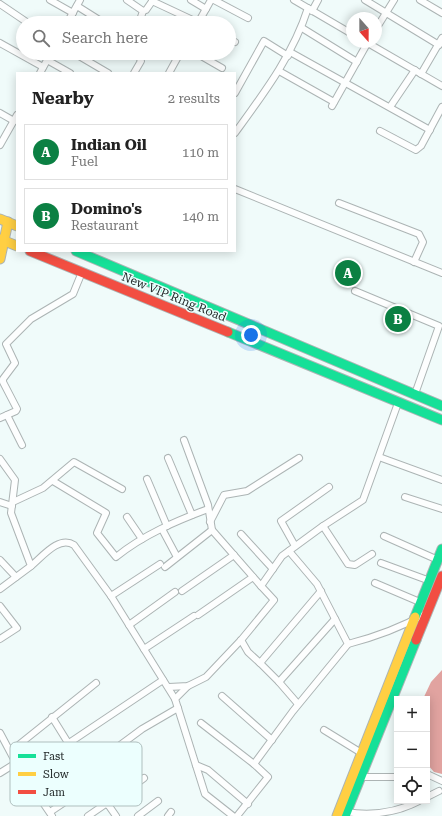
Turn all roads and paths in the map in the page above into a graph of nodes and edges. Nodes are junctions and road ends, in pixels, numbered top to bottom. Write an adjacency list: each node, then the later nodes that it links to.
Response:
1 (50, 0): 18 (street)
2 (80, 0): 14 (street)
3 (127, 0): 17 (street)
4 (153, 0): 17 (street); 25 (street)
5 (191, 0): 15 (street)
6 (211, 0): 15 (street)
7 (214, 0): 27 (street)
8 (294, 0): 16 (street)
9 (318, 0): 16 (street)
10 (365, 0): 19 (street)
11 (394, 0): 19 (street)
12 (420, 0): 20 (street)
13 (0, 4): 21 (street)
14 (77, 6): 18 (street); 23 (street)
15 (206, 9): 26 (street)
16 (310, 9): 29 (street); 30 (street)
17 (143, 11): 24 (street)
18 (73, 13): 22 (street)
19 (386, 13): 28 (street); 32 (street)
20 (442, 13)
21 (18, 16)
22 (72, 16)
23 (93, 16)
24 (141, 16)
25 (184, 16)
26 (202, 16)
27 (248, 18)
28 (382, 19)
29 (302, 28): 36 (street); 44 (street)
30 (346, 30)
31 (442, 38): 32 (street)
32 (439, 45): 53 (street)
33 (1, 46): 37 (street)
34 (364, 48): 44 (street)
35 (377, 48): 47 (street)
36 (289, 54): 48 (street); 54 (street); 56 (street)
37 (16, 55)
38 (24, 60): 46 (street)
39 (47, 60): 46 (street); 49 (street)
40 (86, 60): 50 (street)
41 (141, 60): 51 (street)
42 (176, 60): 52 (street)
43 (208, 60): 45 (street)
44 (357, 62): 54 (street)
45 (222, 68)
46 (41, 70)
47 (414, 70): 53 (street); 58 (street)
48 (279, 71): 54 (street); 63 (street)
49 (68, 72)
50 (106, 72)
51 (135, 72)
52 (170, 72)
53 (421, 74): 55 (street)
54 (345, 83): 58 (street)
55 (442, 86)
56 (236, 91)
57 (442, 107): 62 (street)
58 (390, 108): 62 (street)
59 (0, 113): 61 (street)
60 (16, 117): 61 (street)
61 (14, 121): 65 (street)
62 (430, 130): 64 (street)
63 (236, 131)
64 (380, 131)
65 (0, 145)
66 (236, 189): 75 (street)
67 (339, 203): 75 (street)
68 (4, 220): 69 (main road); 70 (main road)
69 (16, 226)
70 (2, 240): 71 (main road); 74 (main road)
71 (16, 246)
72 (32, 252): 76 (main road, New VIP Ring Road)
73 (78, 252): 79 (main road, New VIP Ring Road)
74 (0, 259)
75 (414, 262): 77 (street)
76 (82, 272): 80 (main road, New VIP Ring Road); 86 (street)
77 (442, 273)
78 (355, 291): 83 (street)
79 (271, 333): 80 (main road); 81 (main road, New VIP Ring Road)
80 (265, 347): 82 (main road, New VIP Ring Road)
81 (366, 374): 82 (main road); 83 (main road, New VIP Ring Road)
82 (362, 388): 84 (main road, New VIP Ring Road)
83 (415, 394): 85 (main road, New VIP Ring Road)
84 (398, 403): 88 (main road, New VIP Ring Road); 91 (street)
85 (442, 406)
86 (7, 415): 87 (street); 90 (street)
87 (0, 418)
88 (442, 420)
89 (184, 440): 103 (street)
90 (22, 445)
91 (379, 457): 96 (street); 108 (street)
92 (168, 458): 105 (street)
93 (299, 458): 107 (street)
94 (0, 459): 102 (street)
95 (147, 479): 109 (street)
96 (442, 480)
97 (53, 481): 99 (street); 102 (street); 113 (street)
98 (328, 488): 114 (street)
99 (122, 489)
100 (405, 497): 104 (street)
101 (0, 502): 102 (street)
102 (12, 504): 123 (street)
103 (208, 509): 105 (street); 107 (street)
104 (442, 509)
105 (192, 515): 109 (street)
106 (127, 517): 113 (street)
107 (210, 522): 110 (street)
108 (324, 526): 114 (street); 117 (street)
109 (164, 527): 113 (street); 119 (street)
110 (212, 530): 118 (street); 119 (street)
111 (241, 534): 124 (street)
112 (384, 536): 121 (street)
113 (142, 539)
114 (295, 546): 116 (street)
115 (442, 549): 121 (main road)
116 (289, 551): 124 (street); 132 (street)
117 (372, 554)
118 (234, 555): 127 (street); 139 (street)
119 (177, 557): 133 (street)
120 (0, 560): 126 (street)
121 (438, 560): 128 (main road)
122 (381, 562): 128 (street)
123 (31, 566): 126 (street); 133 (street)
124 (273, 570): 130 (street)
125 (442, 576): 136 (main road)
126 (16, 577): 131 (street)
127 (254, 577): 130 (street); 144 (street)
128 (430, 581): 134 (main road)
129 (375, 583): 134 (street)
130 (261, 586): 141 (street)
131 (0, 589)
132 (321, 591): 137 (street); 146 (street)
133 (111, 596): 139 (street)
134 (422, 603): 138 (main road)
135 (0, 606): 140 (street)
136 (425, 614): 138 (street); 172 (main road)
137 (335, 619): 142 (street); 148 (street)
138 (415, 620): 142 (street); 166 (main road)
139 (129, 625): 144 (street)
140 (0, 639)
141 (241, 640): 143 (street); 145 (street)
142 (348, 644): 154 (street)
143 (233, 648): 145 (street); 150 (street)
144 (144, 649): 147 (street)
145 (248, 652): 146 (street)
146 (260, 663): 148 (street)
147 (163, 680): 151 (street); 163 (street)
148 (279, 682): 154 (street)
149 (96, 683): 156 (street)
150 (188, 686): 151 (street); 153 (street)
151 (169, 688): 153 (street)
152 (222, 696): 160 (street)
153 (175, 699): 155 (street)
154 (298, 704): 160 (street)
155 (178, 708): 164 (street); 168 (street)
156 (52, 717): 161 (street); 162 (street)
157 (201, 723): 167 (street)
158 (324, 730): 166 (street)
159 (0, 733): 165 (street)
160 (272, 740): 167 (street)
161 (22, 742)
162 (67, 742)
163 (70, 742)
164 (125, 742)
165 (10, 749)
166 (362, 754): 172 (main road)
167 (254, 764): 178 (street)
168 (196, 765): 178 (street); 188 (street)
169 (10, 767): 170 (street)
170 (0, 773)
171 (430, 775): 174 (street)
172 (357, 776): 173 (street); 184 (main road); 190 (main road)
173 (394, 777)
174 (442, 781)
175 (439, 791): 176 (street)
176 (430, 796)
177 (158, 801): 187 (street)
178 (248, 804): 189 (street)
179 (412, 804): 184 (street)
180 (62, 806): 183 (street)
181 (105, 806): 185 (street)
182 (109, 806): 186 (street)
183 (51, 814)
184 (346, 814)
185 (88, 816)
186 (116, 816)
187 (138, 816)
188 (233, 816)
189 (237, 816)
190 (337, 816)

